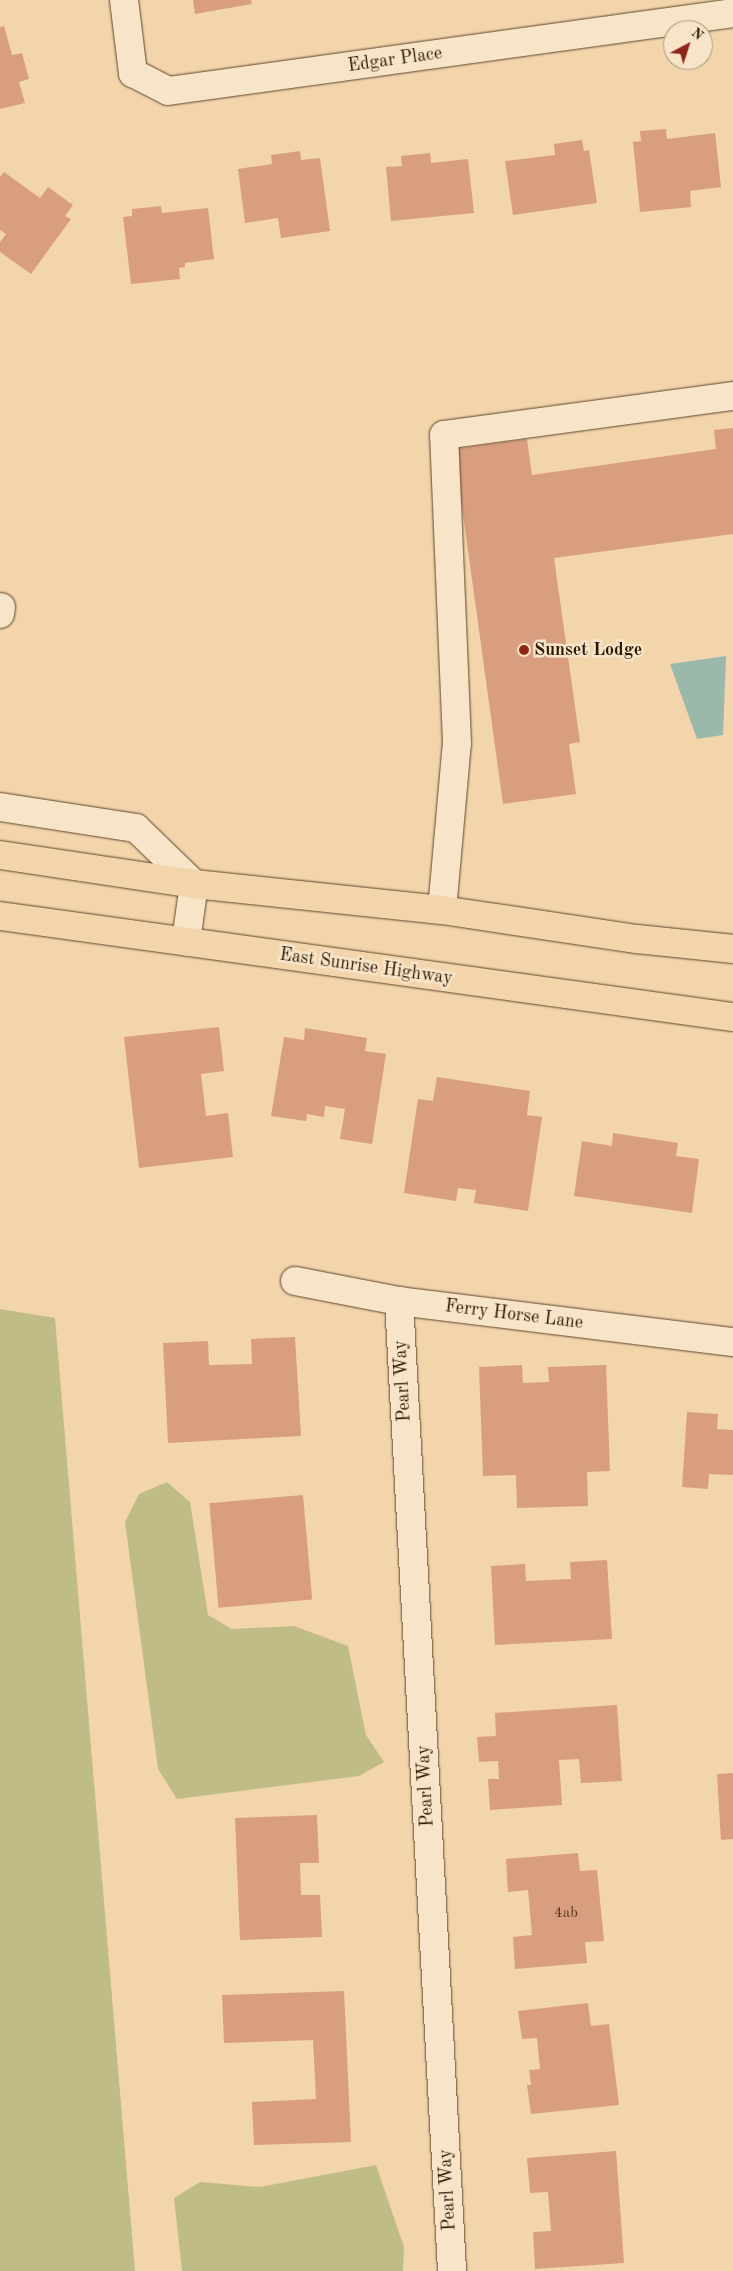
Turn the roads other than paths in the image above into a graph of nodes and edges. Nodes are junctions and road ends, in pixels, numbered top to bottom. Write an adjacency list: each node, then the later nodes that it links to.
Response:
1 (124, 0): 2 (street, Edgar Place)
2 (733, 12)
3 (733, 396): 7 (street)
4 (0, 807): 6 (street)
5 (0, 855): 6 (main road)
6 (194, 884): 7 (main road); 9 (street)
7 (442, 910): 10 (main road)
8 (0, 916): 9 (main road, East Sunrise Highway)
9 (186, 941): 11 (main road, East Sunrise Highway)
10 (733, 949)
11 (733, 1017)
12 (295, 1281): 13 (street, Ferry Horse Lane)
13 (399, 1301): 14 (street, Ferry Horse Lane); 15 (street, Pearl Way)
14 (733, 1342)
15 (452, 2271)

